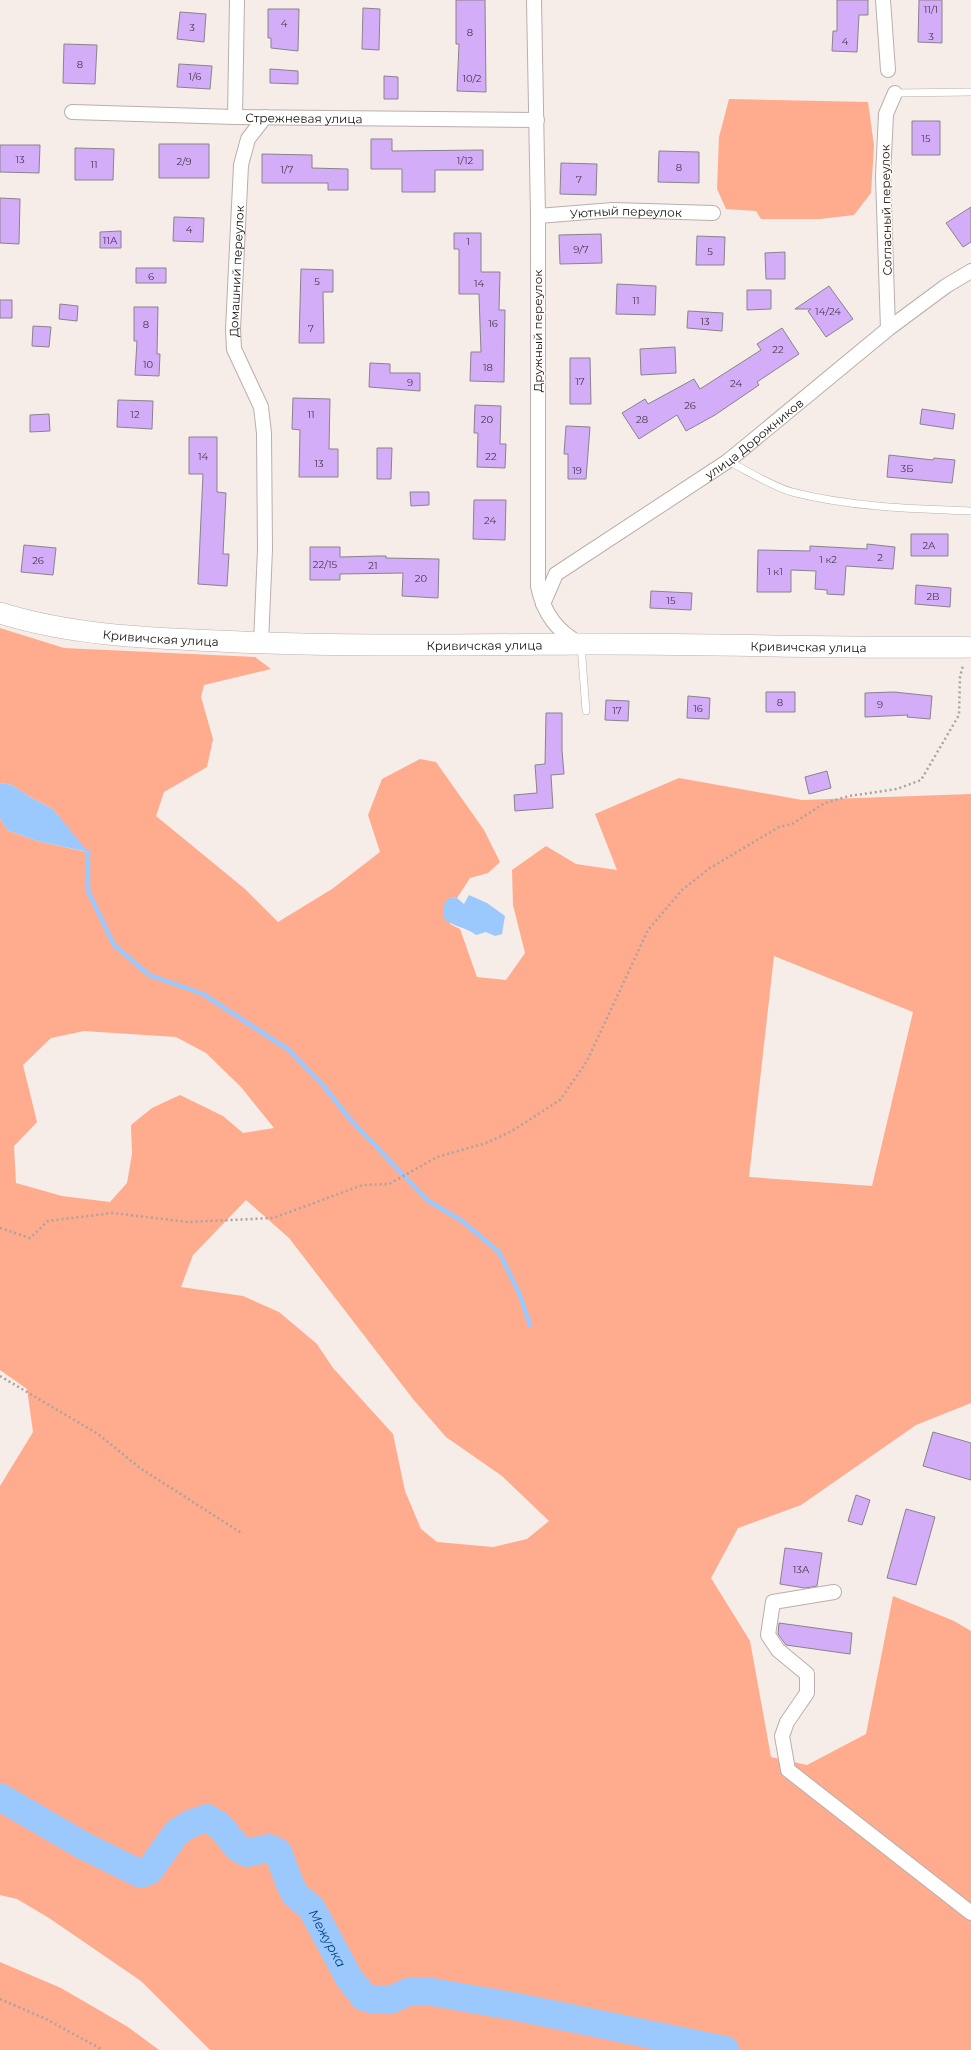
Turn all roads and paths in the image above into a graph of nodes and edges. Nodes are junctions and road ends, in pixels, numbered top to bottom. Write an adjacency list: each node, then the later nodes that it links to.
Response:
1 (237, 0): 8 (street)
2 (534, 0): 10 (street, Дружный переулок)
3 (883, 0): 4 (street)
4 (888, 70)
5 (971, 92): 6 (lane)
6 (895, 94): 14 (street, Согласный переулок)
7 (72, 112): 8 (street, Стрежневая улица)
8 (235, 117): 9 (street, Стрежневая улица)
9 (265, 117): 10 (street, Стрежневая улица); 19 (street, Домашний переулок)
10 (537, 120): 12 (street, Дружный переулок)
11 (713, 213): 12 (street, Уютный переулок)
12 (538, 216): 17 (street, Дружный переулок)
13 (971, 271): 14 (street, улица Дорожников)
14 (888, 329): 15 (street, улица Дорожников)
15 (728, 462): 16 (lane); 17 (street, улица Дорожников)
16 (971, 511)
17 (543, 604): 20 (street, Дружный переулок)
18 (0, 613): 19 (street, Кривичская улица)
19 (261, 643): 20 (street, Кривичская улица)
20 (581, 644): 21 (street, Кривичская улица); 22 (lane)
21 (969, 647): 23 (path)
22 (586, 711)
23 (0, 1228)
24 (0, 1376): 25 (path)
25 (243, 1534)
26 (834, 1592): 27 (street)
27 (971, 1913)
28 (0, 1998): 29 (path)
29 (103, 2050)

